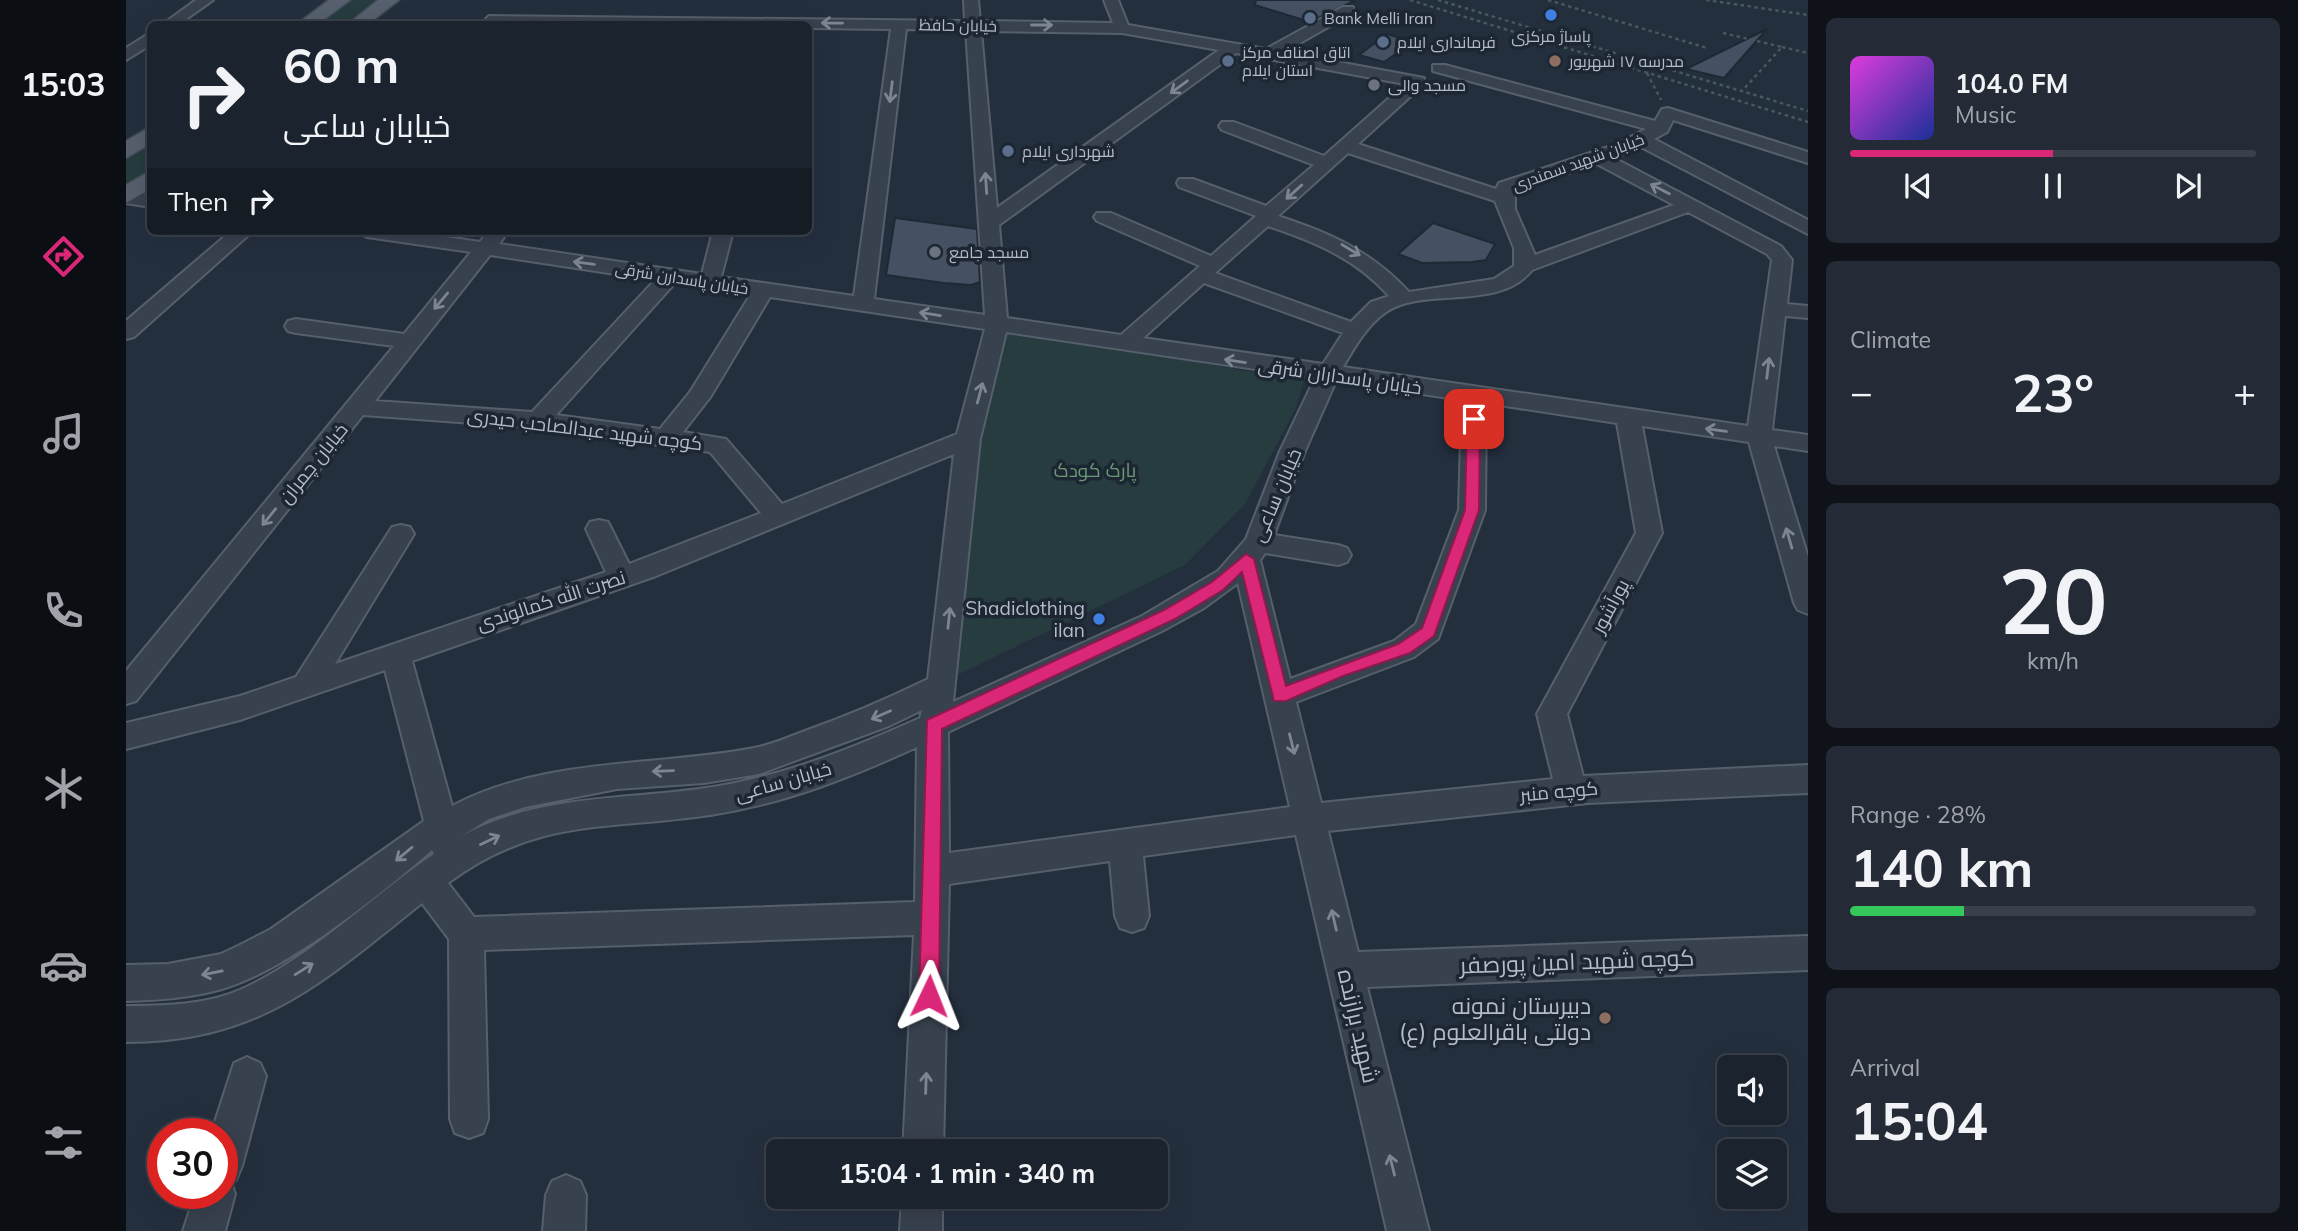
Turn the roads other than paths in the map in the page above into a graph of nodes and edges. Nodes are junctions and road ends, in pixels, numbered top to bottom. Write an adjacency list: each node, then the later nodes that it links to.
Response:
1 (206, 0): 10 (street)
2 (341, 0): 11 (main road)
3 (390, 0): 12 (main road)
4 (516, 0): 13 (street)
5 (971, 0): 17 (street)
6 (1111, 0): 18 (street)
7 (696, 1): 14 (street)
8 (1348, 10): 23 (street)
9 (779, 19): 15 (street, خیابان حافظ); 16 (street, خیابان حافظ, one-way to 9)
10 (174, 21)
11 (310, 21)
12 (361, 21)
13 (492, 21)
14 (686, 21)
15 (717, 21)
16 (899, 24): 17 (street, خیابان حافظ); 55 (street, one-way to 55)
17 (974, 25): 18 (street, خیابان حافظ, one-way to 18); 43 (street, one-way to 17)
18 (1122, 28): 22 (street, خیابان حافظ)
19 (126, 35): 20 (street)
20 (147, 37)
21 (147, 39): 24 (street)
22 (1234, 47): 23 (street, خیابان حافظ); 43 (street, one-way to 43)
23 (1271, 54): 30 (street, خیابان حافظ)
24 (126, 55)
25 (1439, 68): 26 (street)
26 (1665, 121): 29 (street, خیابان شهید سمندری); 33 (street)
27 (1228, 126): 34 (street)
28 (147, 136): 31 (main road)
29 (1642, 140): 32 (street, خیابان شهید سمندری); 44 (street)
30 (1345, 146): 34 (street); 38 (street)
31 (126, 151)
32 (1598, 157): 38 (street, خیابان شهید سمندری); 40 (street, one-way to 32)
33 (1808, 158)
34 (1326, 163): 41 (street, one-way to 41)
35 (147, 180): 37 (main road)
36 (1186, 183): 41 (street)
37 (126, 197): 39 (street)
38 (1502, 197): 49 (street, خیابان شهید سمندری)
39 (147, 200)
40 (1691, 205): 49 (street); 56 (street)
41 (1267, 216): 50 (street); 54 (street, one-way to 54)
42 (1104, 218): 50 (street)
43 (989, 223): 58 (street)
44 (1808, 228)
45 (238, 235): 61 (street)
46 (423, 235): 48 (street, خیابان پاسدارن شرقی)
47 (722, 235): 52 (street)
48 (492, 240): 51 (street, خیابان پاسدارن شرقی, one-way to 48); 62 (street, خیابان چمران, one-way to 62)
49 (1524, 266): 54 (street)
50 (1207, 269): 60 (street); 63 (street)
51 (671, 275): 52 (street, خیابان پاسدارن شرقی); 68 (street)
52 (710, 281): 53 (street, خیابان پاسدارن شرقی)
53 (764, 291): 55 (street, خیابان پاسدارن شرقی); 70 (street)
54 (1402, 297): 60 (street)
55 (863, 304): 58 (street, خیابان پاسدارن شرقی, one-way to 55)
56 (1776, 309): 57 (street); 69 (street, one-way to 56)
57 (1808, 312)
58 (997, 325): 63 (street, خیابان پاسداران شرقی); 71 (street, one-way to 58)
59 (296, 326): 62 (street)
60 (1354, 330): 64 (street)
61 (126, 332)
62 (407, 341): 66 (street, خیابان چمران)
63 (1124, 344): 64 (street, خیابان پاسداران شرقی, one-way to 63)
64 (1327, 374): 65 (street, خیابان پاسداران شرقی); 76 (street, خیابان ساعی)
65 (1474, 396): 67 (street, خیابان پاسداران شرقی); 84 (street)
66 (359, 407): 68 (street, کوچه شهید عبدالصاحب حیدری); 83 (street, خیابان چمران, one-way to 83)
67 (1628, 417): 69 (street, خیابان پاسداران شرقی, one-way to 67); 88 (street, پورآشور)
68 (538, 420): 70 (street, کوچه شهید عبدالصاحب حیدری)
69 (1759, 436): 72 (street, خیابان پاسداران شرقی); 79 (street, one-way to 69)
70 (667, 437): 73 (street, کوچه شهید عبدالصاحب حیدری)
71 (968, 439): 73 (street, نصرت الله کمالوندی); 82 (street, one-way to 71)
72 (1808, 443)
73 (778, 516): 78 (street, نصرت الله کمالوندی)
74 (599, 529): 78 (street)
75 (401, 534): 81 (street)
76 (1252, 550): 77 (street); 84 (street, شهید برازنده); 85 (street, خیابان ساعی)
77 (1338, 555)
78 (622, 577): 80 (street, نصرت الله کمالوندی)
79 (1808, 603)
80 (396, 655): 81 (street, نصرت الله کمالوندی); 90 (street)
81 (306, 686): 86 (street, نصرت الله کمالوندی)
82 (942, 686): 85 (street); 90 (street, خیابان ساعی, one-way to 90)
83 (126, 692)
84 (1280, 696): 89 (street, شهید برازنده, one-way to 89)
85 (933, 725): 92 (street, خیابان ساعی, one-way to 85); 93 (street)
86 (126, 736)
87 (1808, 779): 88 (street, کوچه منبر)
88 (1571, 789): 89 (street, کوچه منبر)
89 (1311, 820): 91 (street, کوچه منبر); 98 (street, شهید برازنده, one-way to 89)
90 (441, 829): 92 (street); 99 (street, خیابان ساعی, one-way to 99)
91 (1125, 845): 93 (street, کوچه منبر); 94 (street)
92 (438, 871): 96 (street); 100 (street, خیابان ساعی, one-way to 92)
93 (932, 871): 95 (street)
94 (1132, 916)
95 (932, 918): 96 (street); 104 (street, one-way to 95)
96 (466, 934): 103 (street)
97 (1808, 953): 98 (street, کوچه شهید امین پورصفر)
98 (1346, 970): 109 (street, شهید برازنده, one-way to 98)
99 (126, 983)
100 (126, 1024)
101 (247, 1076): 102 (street)
102 (235, 1118)
103 (469, 1119)
104 (924, 1139)
105 (211, 1209): 107 (street)
106 (922, 1209): 108 (street)
107 (204, 1231)
108 (921, 1231)
109 (1409, 1231)

